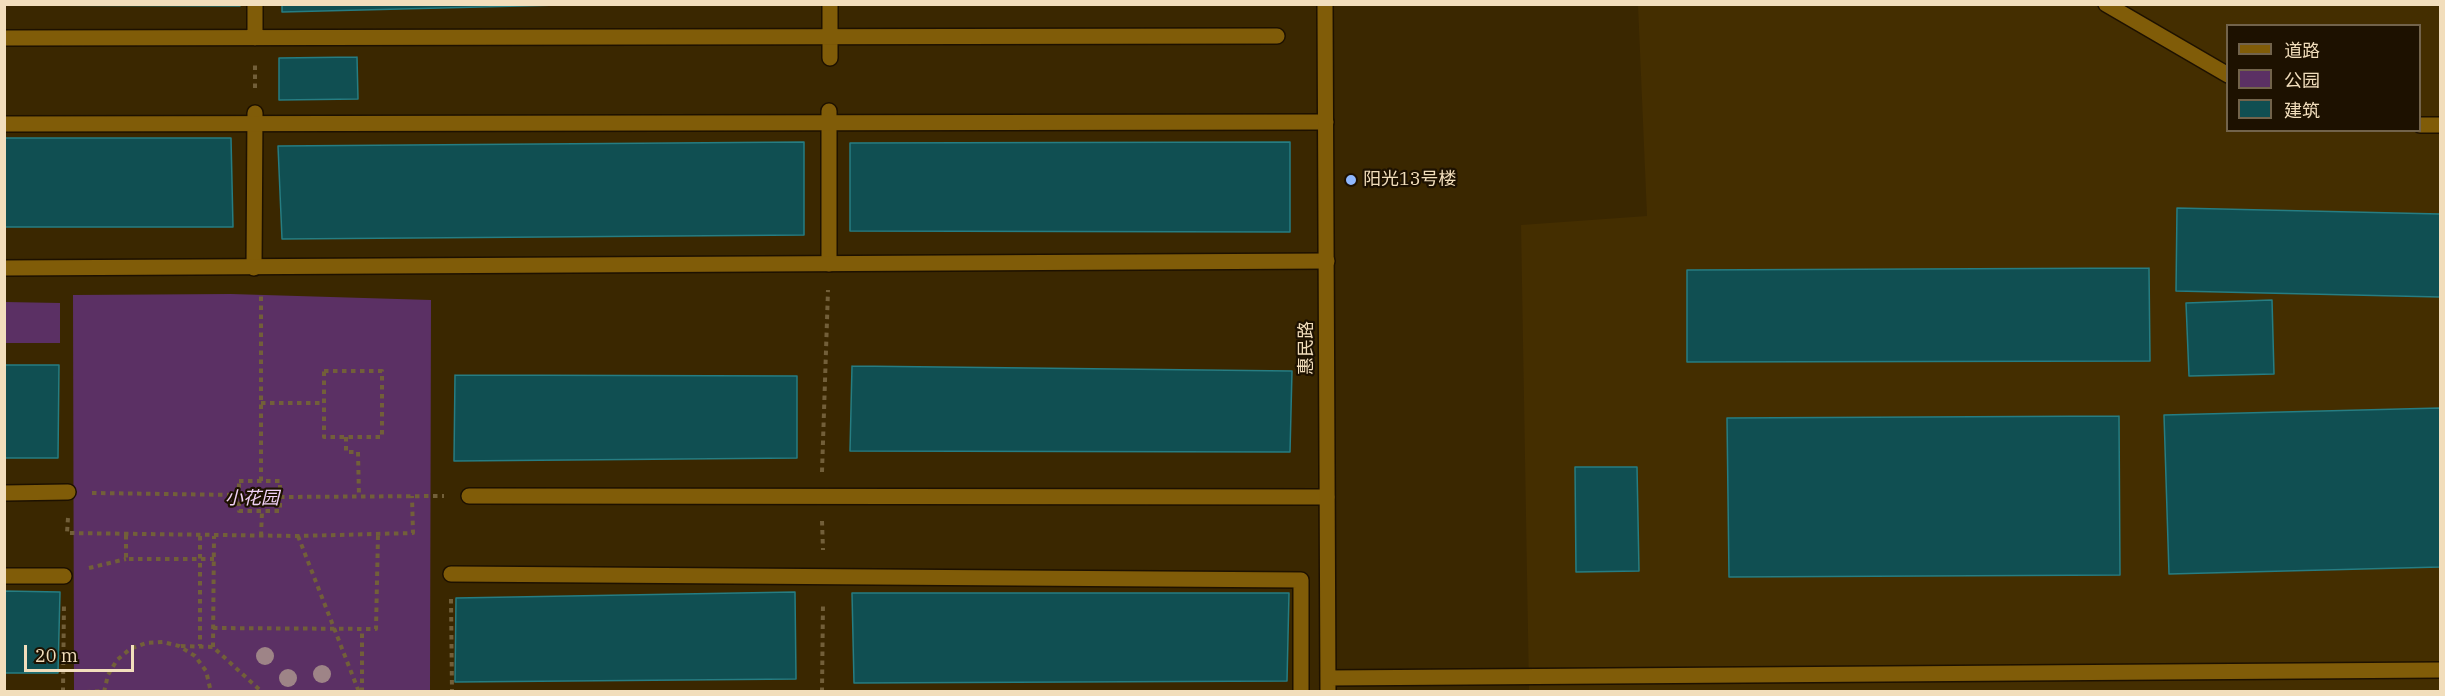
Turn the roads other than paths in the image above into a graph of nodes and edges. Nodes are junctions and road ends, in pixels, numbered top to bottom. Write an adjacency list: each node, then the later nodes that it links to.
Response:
1 (255, 4): 8 (street)
2 (830, 4): 5 (street)
3 (1325, 4): 13 (street, 惠民路)
4 (2106, 4): 10 (street)
5 (830, 36): 6 (street); 8 (street); 9 (street)
6 (1277, 36)
7 (4, 38): 8 (street)
8 (255, 38)
9 (830, 58)
10 (2226, 74)
11 (830, 117): 12 (street); 13 (street); 18 (street)
12 (255, 119): 14 (street); 20 (street)
13 (1326, 122): 17 (street, 惠民路)
14 (4, 124)
15 (2421, 125): 16 (street)
16 (2440, 125)
17 (1327, 261): 18 (street); 24 (street, 惠民路)
18 (829, 264): 20 (street)
19 (4, 268): 20 (street)
20 (258, 268)
21 (68, 492): 22 (street)
22 (4, 493)
23 (468, 496): 24 (street)
24 (1328, 497): 29 (street, 惠民路)
25 (451, 574): 30 (street)
26 (4, 576): 27 (street)
27 (64, 576)
28 (2440, 670): 29 (street)
29 (1328, 685)
30 (1301, 692)

